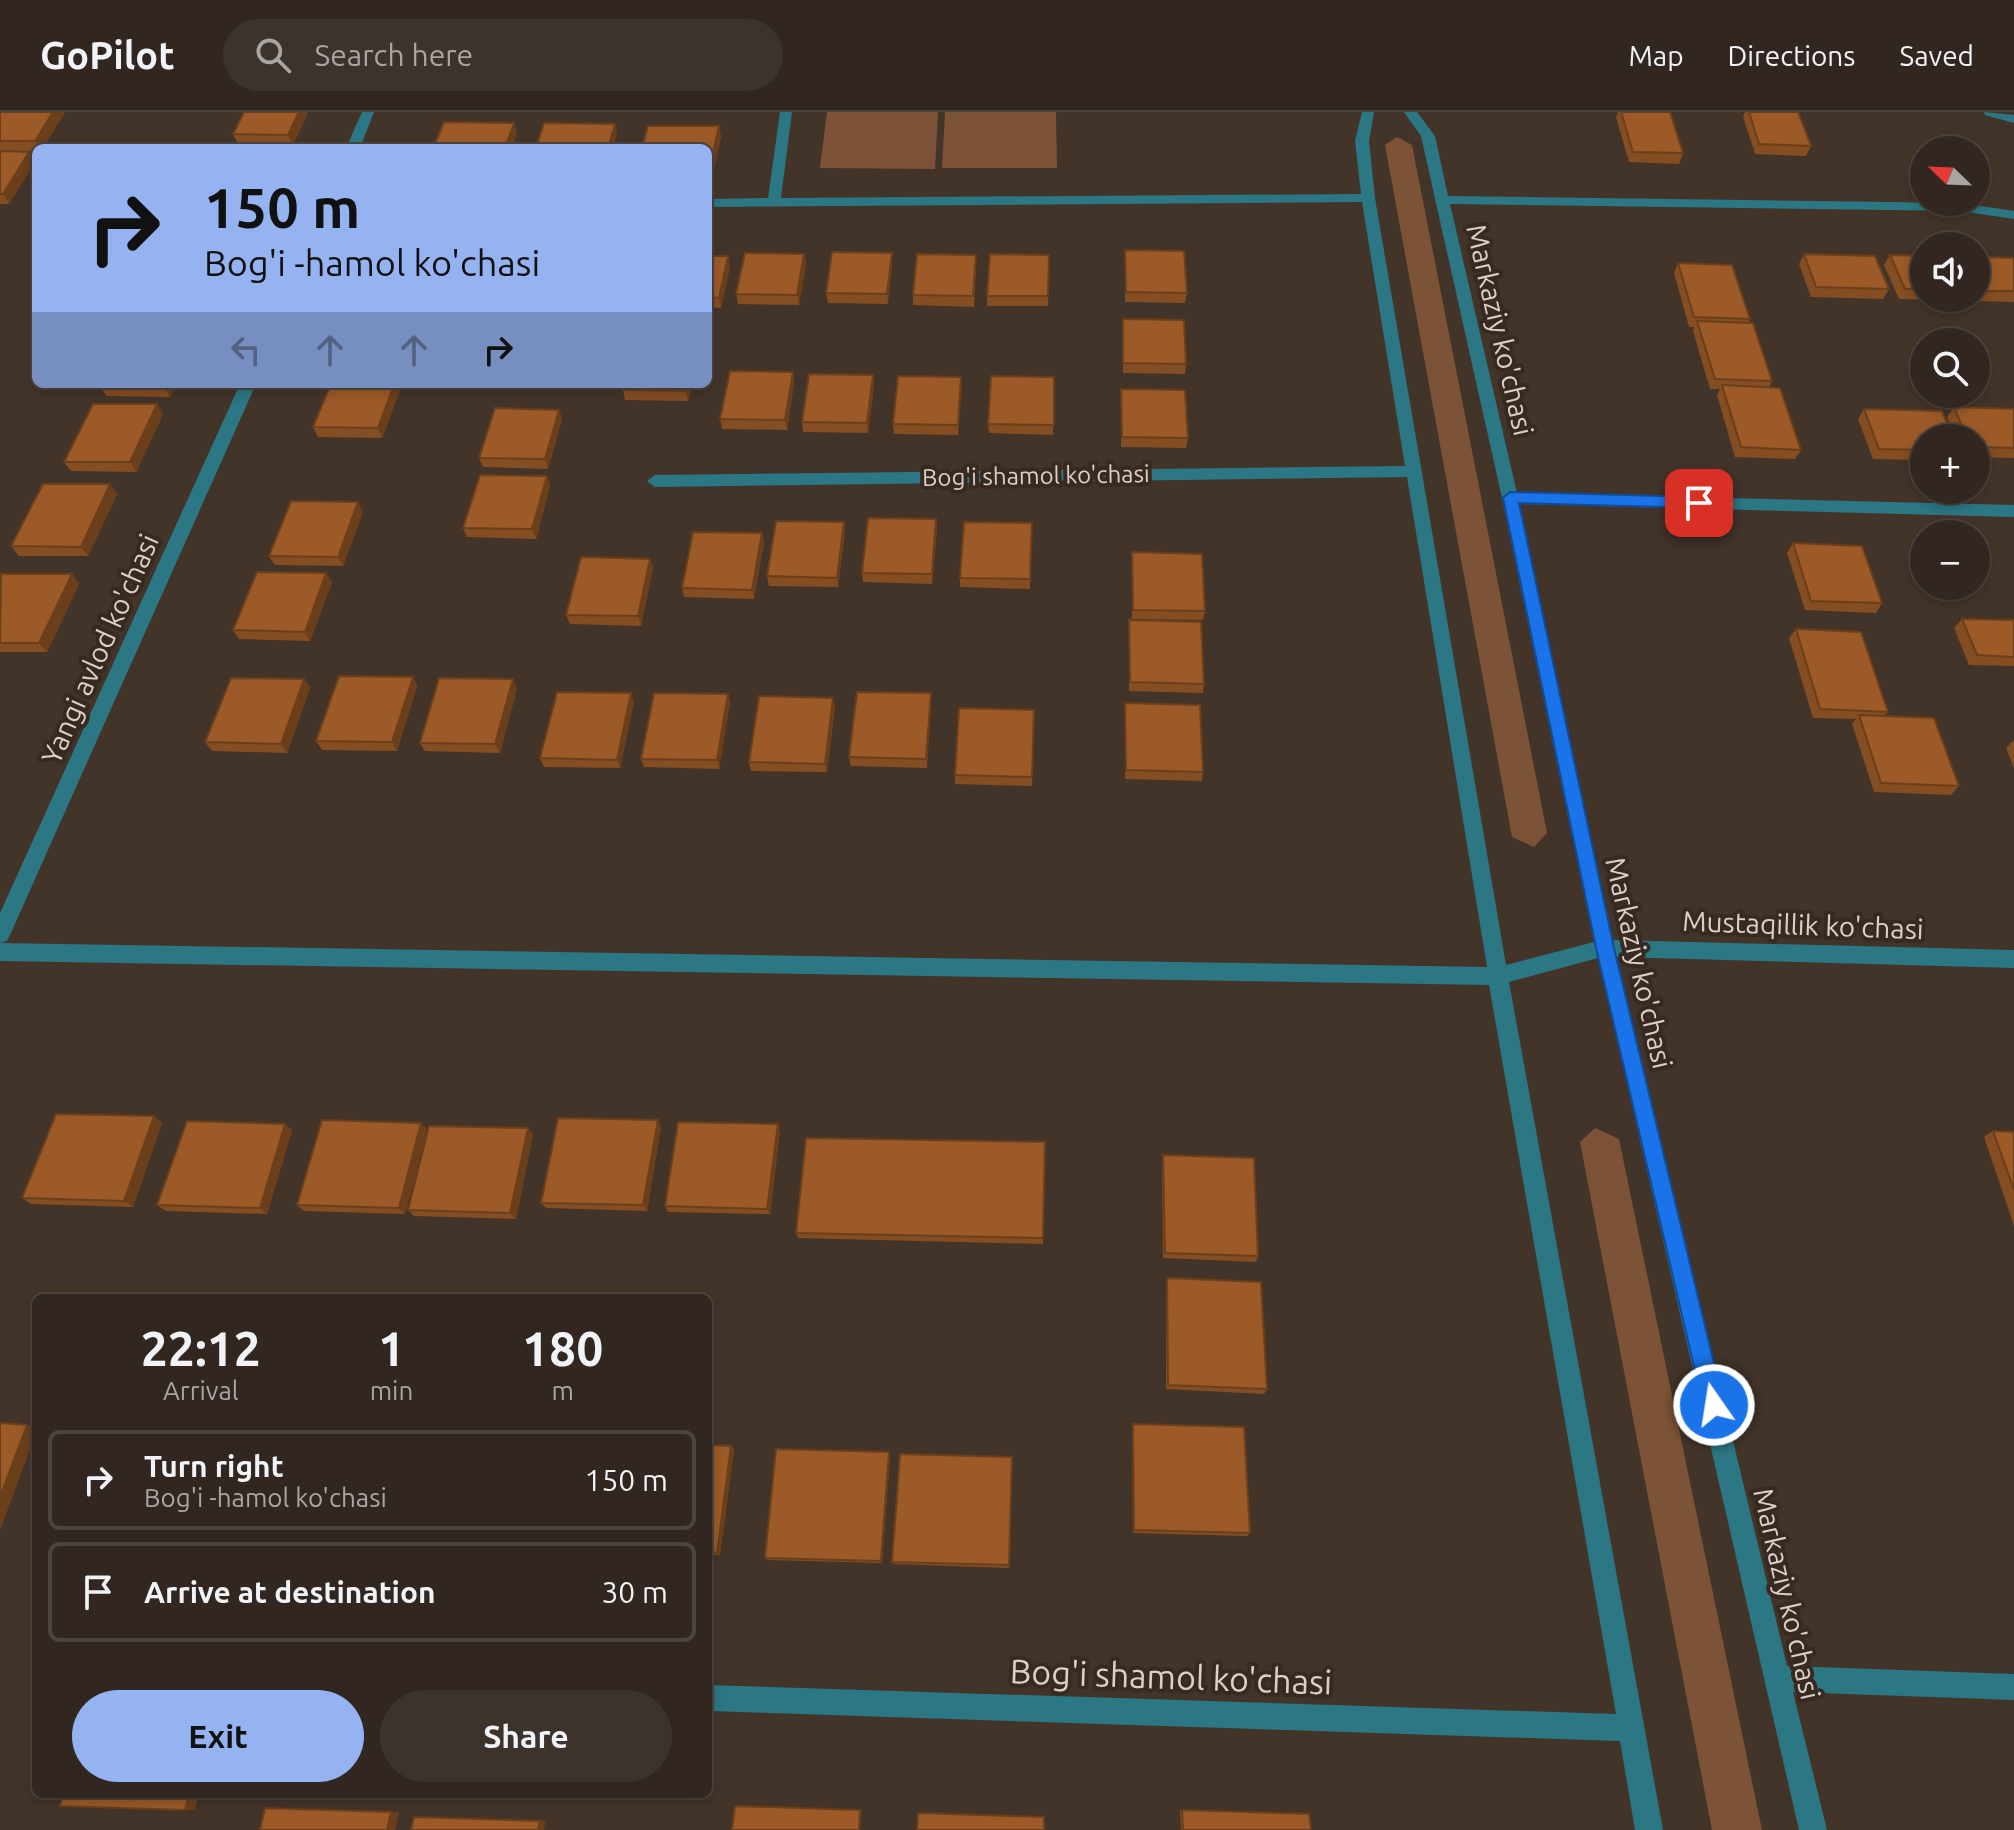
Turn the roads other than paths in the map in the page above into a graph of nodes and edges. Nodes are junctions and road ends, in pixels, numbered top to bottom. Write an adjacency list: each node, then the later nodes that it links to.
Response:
1 (368, 112): 7 (street)
2 (786, 112): 11 (street)
3 (1368, 112): 8 (street)
4 (1410, 112): 9 (street, Markaziy ko'chasi)
5 (1990, 112): 6 (street)
6 (2014, 119)
7 (355, 144)
8 (1368, 198): 11 (street); 14 (street)
9 (1442, 200): 12 (street); 16 (street, Markaziy ko'chasi)
10 (712, 203): 11 (street)
11 (774, 203)
12 (2014, 215)
13 (246, 388): 18 (street, Yangi avlod ko'chasi)
14 (1416, 471): 15 (street, Bog'i shamol ko'chasi); 22 (street)
15 (655, 481)
16 (1510, 498): 17 (street); 19 (street, Markaziy ko'chasi)
17 (2014, 511)
18 (0, 935)
19 (1605, 948): 21 (street, Mustaqillik ko'chasi); 22 (street, Mustaqillik ko'chasi); 23 (street, Markaziy ko'chasi)
20 (0, 952): 22 (street, Mustaqillik ko'chasi)
21 (2014, 959)
22 (1498, 976): 26 (street)
23 (1779, 1679): 24 (street); 28 (street, Markaziy ko'chasi)
24 (2014, 1687)
25 (712, 1698): 26 (street, Bog'i shamol ko'chasi)
26 (1631, 1728): 27 (street)
27 (1649, 1830)
28 (1813, 1830)

